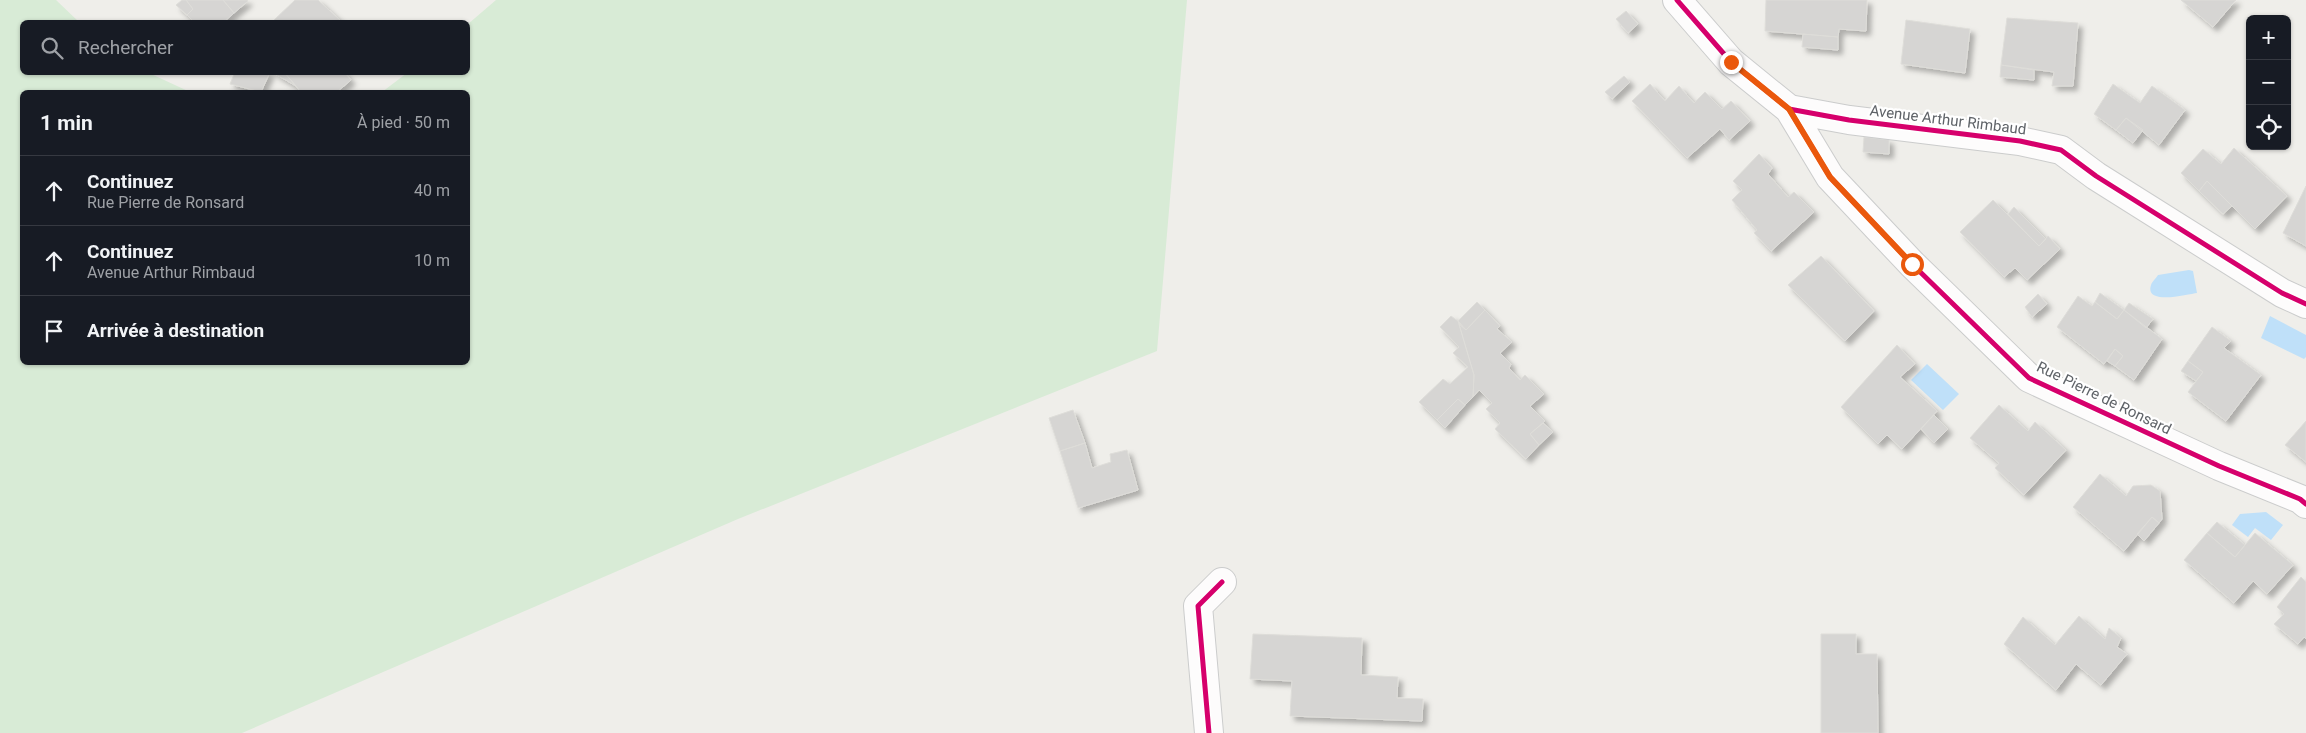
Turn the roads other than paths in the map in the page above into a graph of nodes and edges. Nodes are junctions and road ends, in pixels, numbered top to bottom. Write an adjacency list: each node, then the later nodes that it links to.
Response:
1 (1677, 0): 2 (street, Avenue Arthur Rimbaud)
2 (1789, 109): 3 (street, Avenue Arthur Rimbaud); 4 (street, Rue Pierre de Ronsard)
3 (2306, 304)
4 (2306, 504)
5 (1222, 582): 6 (street)
6 (1209, 733)

